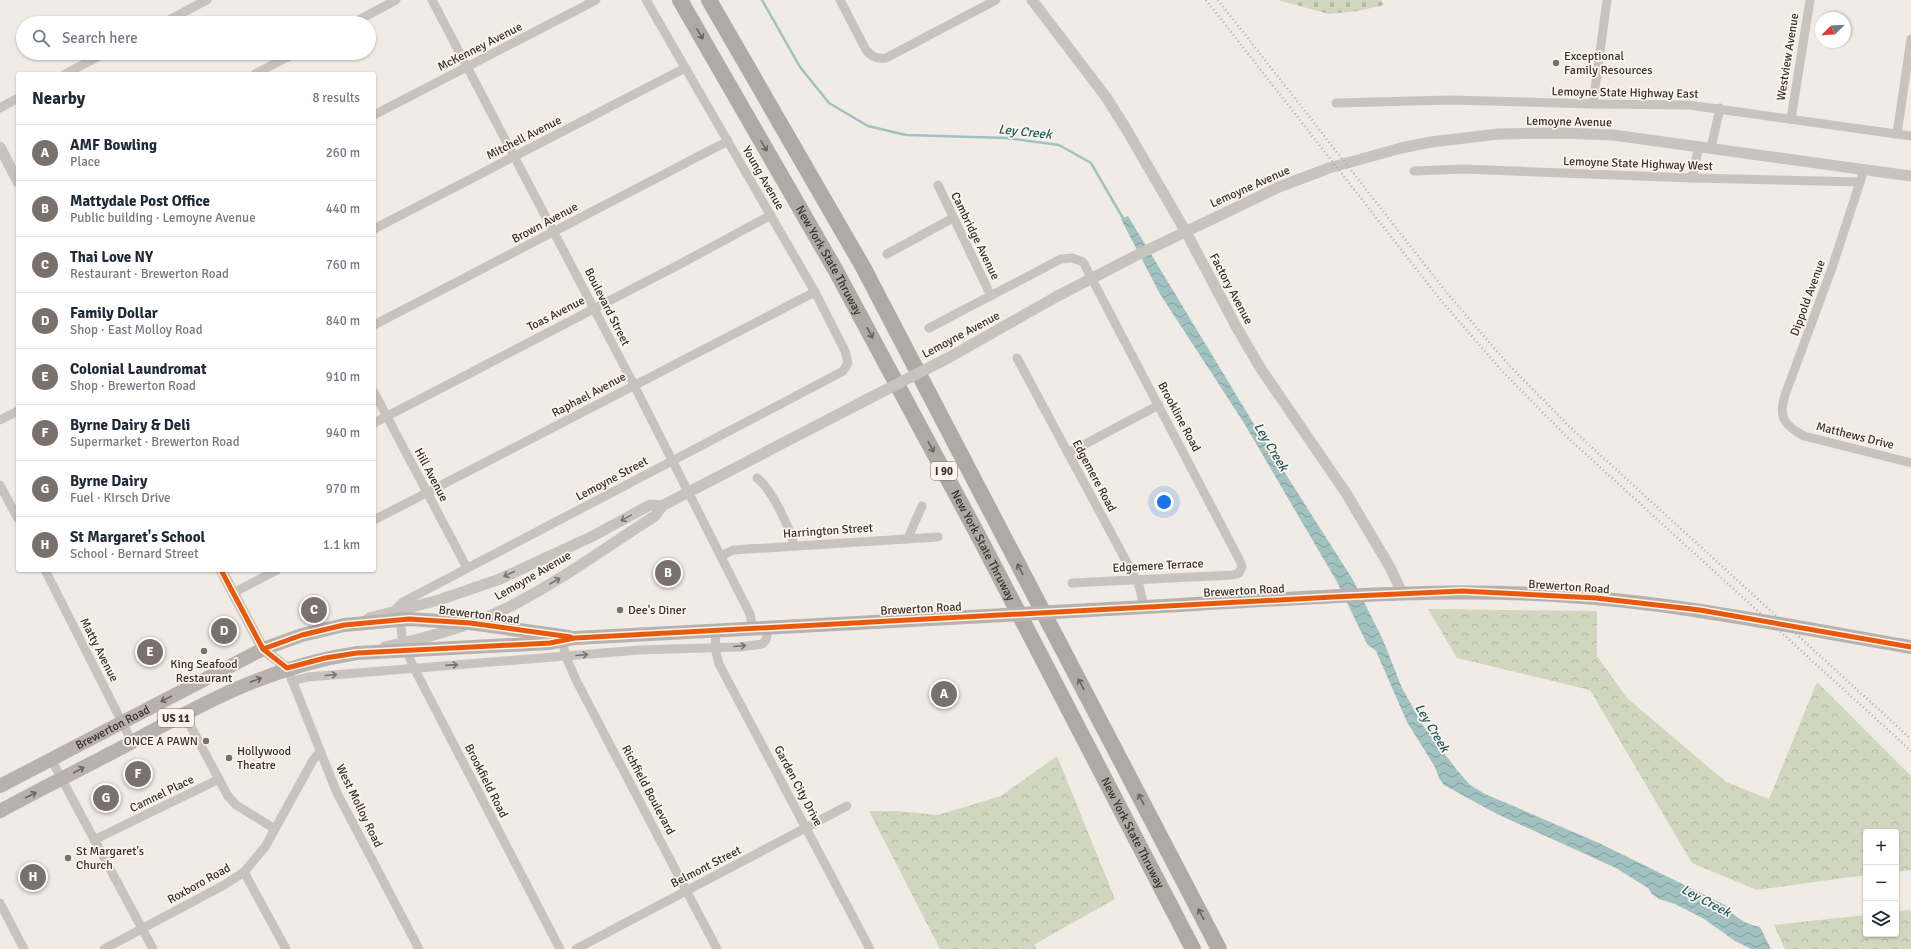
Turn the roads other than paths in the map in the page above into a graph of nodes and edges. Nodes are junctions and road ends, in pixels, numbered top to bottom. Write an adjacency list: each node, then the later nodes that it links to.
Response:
1 (207, 0): 13 (street)
2 (396, 0): 14 (street)
3 (432, 0): 18 (street, Boulevard Street)
4 (596, 0): 18 (street, McKenney Avenue)
5 (646, 0): 19 (street, Young Avenue)
6 (680, 0): 129 (highway, New York State Thruway / I 90, one-way to 129)
7 (709, 0): 130 (highway, New York State Thruway / I 90, one-way to 7)
8 (840, 0): 9 (street)
9 (996, 0)
10 (1032, 0): 47 (street, Factory Avenue)
11 (1607, 0): 24 (street)
12 (1810, 0): 28 (street, Westview Avenue)
13 (176, 16)
14 (366, 16)
15 (1911, 40): 29 (street)
16 (92, 60): 20 (street)
17 (282, 60): 21 (street)
18 (468, 67): 27 (street, McKenney Avenue); 35 (street, Boulevard Street)
19 (685, 68): 31 (street, Young Avenue); 35 (street, Mitchell Avenue)
20 (69, 72)
21 (259, 72)
22 (16, 99): 25 (street)
23 (1336, 103): 24 (street, Lemoyne State Highway East)
24 (1593, 104): 26 (street, Lemoyne State Highway East)
25 (0, 108)
26 (1720, 108): 28 (street, Lemoyne State Highway East); 34 (street)
27 (376, 114)
28 (1791, 119): 29 (street, Lemoyne State Highway East)
29 (1897, 134): 30 (street, Lemoyne State Highway East)
30 (1911, 136)
31 (728, 141): 43 (street, Young Avenue); 46 (street, Brown Avenue)
32 (1699, 146): 34 (street, Lemoyne Avenue); 40 (street); 47 (street, Lemoyne Avenue)
33 (0, 147): 39 (street)
34 (1711, 148): 36 (street, Lemoyne Avenue)
35 (515, 156): 45 (street, Mitchell Avenue); 46 (street, Boulevard Street)
36 (1864, 170): 38 (street, Lemoyne Avenue); 41 (street, Dippold Avenue)
37 (1414, 171): 40 (street, Lemoyne State Highway West)
38 (1911, 176)
39 (16, 178)
40 (1692, 178): 41 (street, Lemoyne State Highway West)
41 (1860, 182): 64 (street, Dippold Avenue)
42 (938, 186): 44 (street, Cambridge Avenue)
43 (771, 215): 50 (street, Young Avenue); 52 (street, Toas Avenue)
44 (953, 218): 48 (street); 51 (street, Cambridge Avenue)
45 (376, 228)
46 (554, 231): 52 (street, Boulevard Street); 53 (street, Brown Avenue)
47 (1186, 232): 49 (street, Lemoyne Avenue); 88 (street, Factory Avenue)
48 (887, 254)
49 (1093, 278): 51 (street, Cambridge Avenue); 59 (street, Brookline Road); 70 (street, Lemoyne Avenue, bridge)
50 (815, 292): 56 (street, Young Avenue); 57 (street, Raphael Avenue)
51 (991, 296): 54 (street)
52 (594, 308): 57 (street, Boulevard Street); 61 (street, Toas Avenue)
53 (376, 325)
54 (929, 328)
55 (1017, 358): 65 (street, Edgemere Road)
56 (843, 371): 66 (street, Lemoyne Street)
57 (634, 385): 66 (street, Boulevard Street); 71 (street, Raphael Avenue)
58 (376, 396): 61 (street, Hill Avenue)
59 (1159, 405): 65 (street); 80 (street, Brookline Road)
60 (16, 412): 62 (street)
61 (387, 416): 63 (street, Toas Avenue); 71 (street, Hill Avenue)
62 (0, 420)
63 (376, 421)
64 (1793, 430): 67 (street, Matthews Drive)
65 (1068, 453): 85 (street, Edgemere Road)
66 (673, 460): 70 (street, Boulevard Street); 81 (street, Lemoyne Street)
67 (1911, 463)
68 (757, 478): 78 (street)
69 (0, 484): 74 (street)
70 (688, 491): 72 (street, Lemoyne Avenue); 79 (street, Boulevard Street)
71 (427, 493): 75 (street, Raphael Avenue); 81 (street, Hill Avenue)
72 (662, 506): 90 (street, Lemoyne Avenue, one-way to 90); 91 (street, Lemoyne Avenue, one-way to 72)
73 (922, 506): 77 (street)
74 (16, 515)
75 (376, 519)
76 (938, 537): 77 (street, Harrington Street)
77 (908, 538): 78 (street, Harrington Street)
78 (794, 545): 79 (street, Harrington Street)
79 (721, 556): 93 (street, Boulevard Street)
80 (1242, 567): 85 (street, Edgemere Terrace)
81 (467, 568): 90 (street, Lemoyne Street)
82 (46, 572): 104 (street, Matty Avenue)
83 (222, 572): 87 (street)
84 (273, 572): 87 (street)
85 (1136, 580): 86 (street, Edgemere Terrace); 89 (street, Edgemere Road)
86 (1072, 583)
87 (233, 593): 99 (street)
88 (1402, 593): 89 (main road, Brewerton Road / US 11); 96 (main road, Brewerton Road / US 11)
89 (1144, 607): 92 (main road, Brewerton Road / US 11, bridge)
90 (397, 615): 91 (main road, Brewerton Road / US 11); 97 (street, Brookfield Road); 99 (main road, Brewerton Road / US 11)
91 (470, 623): 95 (main road, Brewerton Road / US 11); 97 (street, Lemoyne Avenue)
92 (768, 628): 93 (main road, Brewerton Road / US 11); 98 (street, one-way to 92)
93 (753, 629): 94 (main road, Brewerton Road / US 11)
94 (716, 630): 95 (main road, Brewerton Road / US 11); 98 (street, Garden City Drive)
95 (569, 639): 97 (main road, Brewerton Road / US 11); 100 (street, Richfield Boulevard)
96 (1911, 646)
97 (404, 647): 101 (street, Brookfield Road); 102 (main road, Brewerton Road / US 11)
98 (715, 648): 100 (street, one-way to 98); 114 (street, Garden City Drive)
99 (263, 649): 102 (street); 104 (main road, Brewerton Road / US 11, one-way to 104)
100 (566, 657): 101 (street, one-way to 100); 117 (street, Richfield Boulevard)
101 (414, 668): 102 (street, one-way to 101); 125 (street, Brookfield Road)
102 (290, 675): 103 (main road, Brewerton Road / US 11, one-way to 102); 106 (street, West Molloy Road)
103 (184, 714): 105 (main road, Brewerton Road / US 11); 109 (street)
104 (122, 722): 105 (street, Matty Avenue); 107 (main road, Brewerton Road / US 11)
105 (132, 742): 108 (main road, Brewerton Road / US 11, one-way to 105)
106 (320, 752): 113 (street, Roxboro Road); 124 (street, West Molloy Road)
107 (51, 759): 108 (street); 110 (main road, Brewerton Road / US 11)
108 (62, 779): 112 (main road, Brewerton Road / US 11, one-way to 108); 115 (street)
109 (219, 780): 113 (street); 115 (street, Camnel Place)
110 (0, 786)
111 (847, 806): 114 (street, Belmont Street)
112 (0, 811)
113 (275, 829): 116 (street, Roxboro Road)
114 (807, 829): 117 (street, Belmont Street); 128 (street, Garden City Drive)
115 (94, 840): 119 (street)
116 (244, 872): 119 (street, Roxboro Road); 123 (street)
117 (687, 890): 126 (street, Belmont Street); 127 (street, Richfield Boulevard)
118 (0, 903): 120 (street)
119 (142, 929): 121 (street, Roxboro Road); 122 (street)
120 (24, 949)
121 (104, 949)
122 (153, 949)
123 (286, 949)
124 (419, 949)
125 (560, 949)
126 (576, 949)
127 (718, 949)
128 (870, 949)
129 (1193, 949)
130 (1219, 949)

